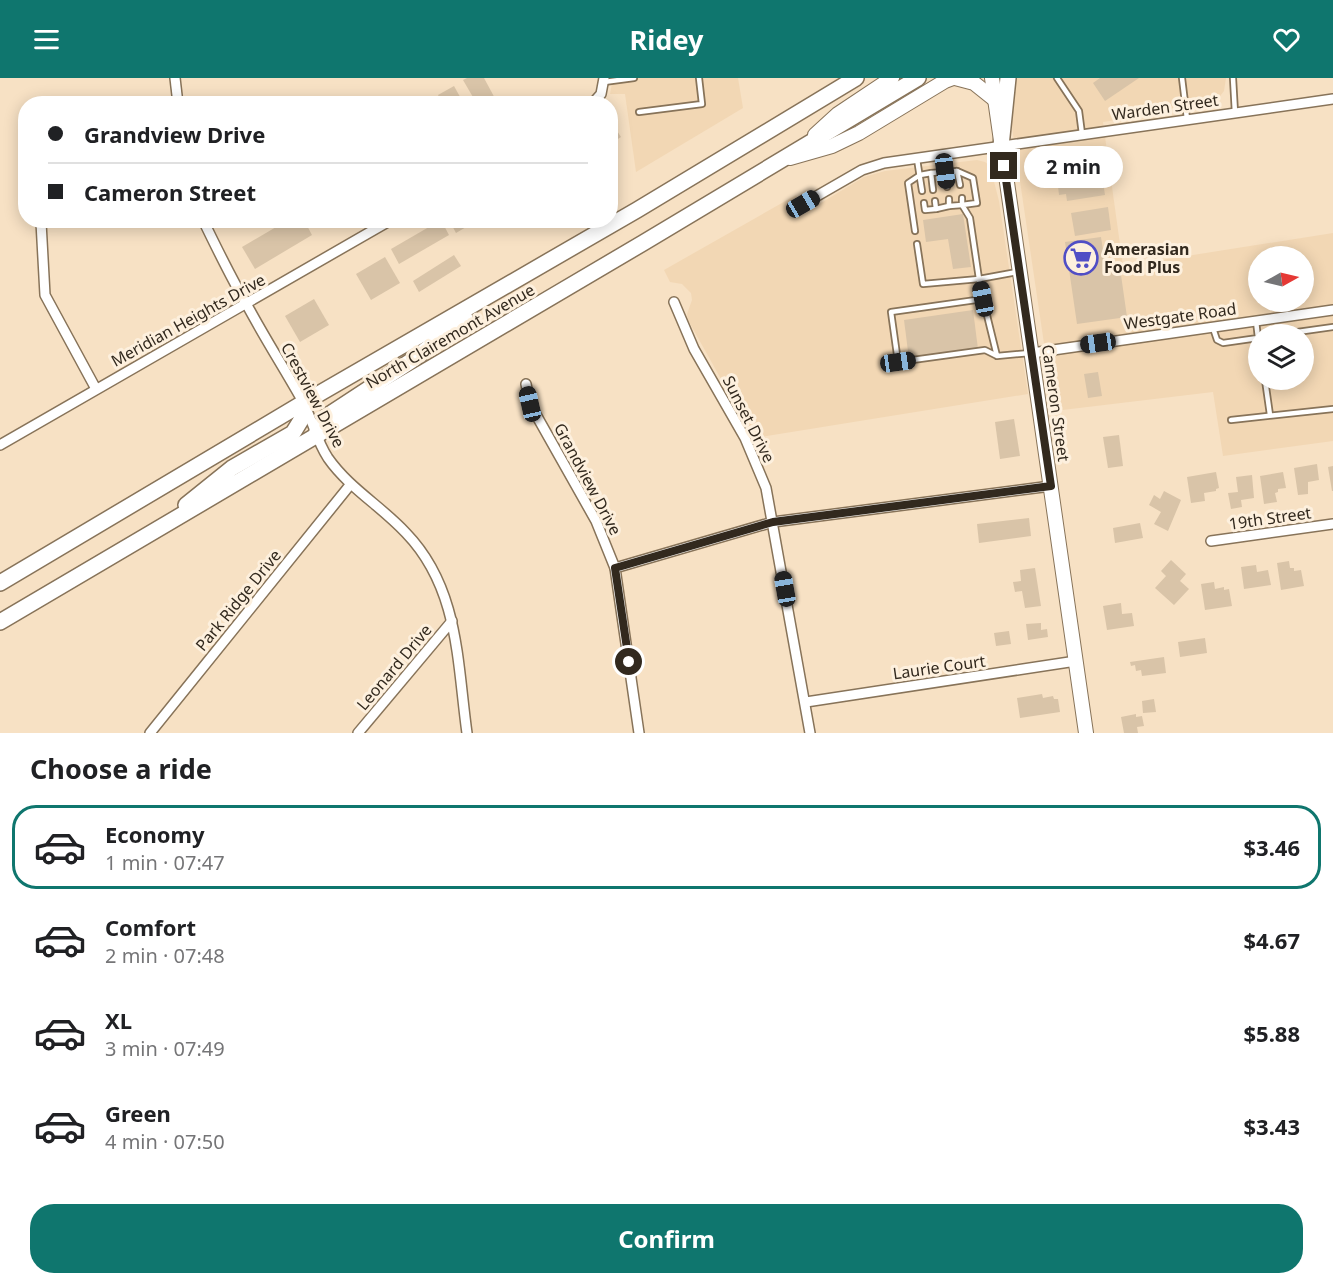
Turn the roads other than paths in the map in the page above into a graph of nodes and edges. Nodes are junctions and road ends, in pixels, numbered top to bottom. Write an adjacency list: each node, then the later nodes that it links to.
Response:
1 (175, 78): 14 (street)
2 (634, 78): 13 (lane)
3 (699, 78): 18 (lane)
4 (856, 78): 45 (main road, North Clairemont Avenue)
5 (892, 78): 23 (main road)
6 (918, 78): 23 (main road, North Clairemont Avenue)
7 (954, 78): 16 (main road); 26 (main road)
8 (992, 78): 16 (main road, Cameron Street)
9 (1008, 78): 22 (main road)
10 (1182, 78): 20 (lane)
11 (1233, 78): 19 (lane)
12 (1058, 79): 21 (lane)
13 (604, 80): 15 (street)
14 (177, 96)
15 (600, 96)
16 (994, 99): 22 (main road, Cameron Street)
17 (1333, 99): 19 (street, Warden Street)
18 (639, 112)
19 (1235, 113): 20 (street, Warden Street)
20 (1187, 119): 21 (street, Warden Street)
21 (1082, 134): 22 (street, Warden Street)
22 (1001, 146): 24 (street, Warden Street); 52 (main road, Cameron Street)
23 (797, 150): 26 (main road, North Clairemont Avenue)
24 (942, 155): 25 (street, Warden Street); 27 (lane)
25 (916, 159): 30 (lane); 39 (street, Warden Street)
26 (779, 161): 72 (main road, North Clairemont Avenue)
27 (945, 171): 28 (lane); 29 (lane); 32 (lane)
28 (957, 171): 31 (lane); 40 (lane)
29 (931, 173): 30 (lane); 33 (lane)
30 (920, 175): 34 (lane); 44 (lane)
31 (960, 185)
32 (947, 187)
33 (933, 190)
34 (922, 191)
35 (962, 198): 40 (lane)
36 (948, 199): 41 (lane)
37 (935, 201): 42 (lane)
38 (924, 203): 43 (lane)
39 (803, 204)
40 (962, 205): 41 (lane); 53 (lane)
41 (949, 206): 42 (lane)
42 (936, 209): 43 (lane)
43 (925, 210): 44 (lane)
44 (912, 212): 50 (lane)
45 (618, 220)
46 (41, 228): 66 (street)
47 (207, 228): 57 (street, Crestview Drive)
48 (377, 228): 57 (street, Meridian Heights Drive)
49 (605, 228): 54 (main road, North Clairemont Avenue)
50 (915, 231)
51 (917, 244): 53 (lane)
52 (1020, 272): 53 (lane); 63 (main road, Cameron Street)
53 (980, 279): 55 (lane)
54 (494, 294): 68 (main road, North Clairemont Avenue); 72 (main road)
55 (983, 299): 64 (lane); 64 (lane)
56 (674, 302): 76 (street, Sunset Drive)
57 (246, 305): 66 (street, Meridian Heights Drive); 68 (street, Crestview Drive)
58 (1333, 310): 59 (street, Westgate Road)
59 (1256, 321): 60 (street, Westgate Road); 60 (lane)
60 (1213, 327): 63 (street, Westgate Road)
61 (1333, 327): 62 (lane)
62 (1314, 330)
63 (1032, 352): 64 (lane); 75 (main road, Cameron Street)
64 (997, 356)
65 (526, 384): 80 (street, Grandview Drive)
66 (96, 389): 73 (street, Meridian Heights Drive)
67 (1266, 390): 70 (lane)
68 (303, 403): 72 (street, Crestview Drive); 78 (main road); 81 (main road, North Clairemont Avenue)
69 (1333, 409): 70 (lane)
70 (1270, 415): 71 (lane)
71 (1231, 420)
72 (316, 435): 74 (street, Crestview Drive); 78 (main road, North Clairemont Avenue)
73 (0, 445)
74 (350, 485): 82 (street, Crestview Drive); 86 (street, Park Ridge Drive)
75 (1051, 486): 76 (street); 84 (main road, Cameron Street)
76 (773, 522): 80 (street); 85 (street, Sunset Drive)
77 (1333, 524): 79 (street, 19th Street)
78 (156, 530): 83 (main road, North Clairemont Avenue)
79 (1211, 541)
80 (615, 568): 89 (street, Grandview Drive)
81 (0, 584)
82 (452, 621): 87 (street, Leonard Drive); 88 (street, Crestview Drive)
83 (0, 622)
84 (1076, 661): 85 (street, Laurie Court); 91 (main road, Cameron Street)
85 (806, 702): 90 (street, Sunset Drive)
86 (150, 733)
87 (358, 733)
88 (467, 733)
89 (639, 733)
90 (810, 733)
91 (1086, 733)

